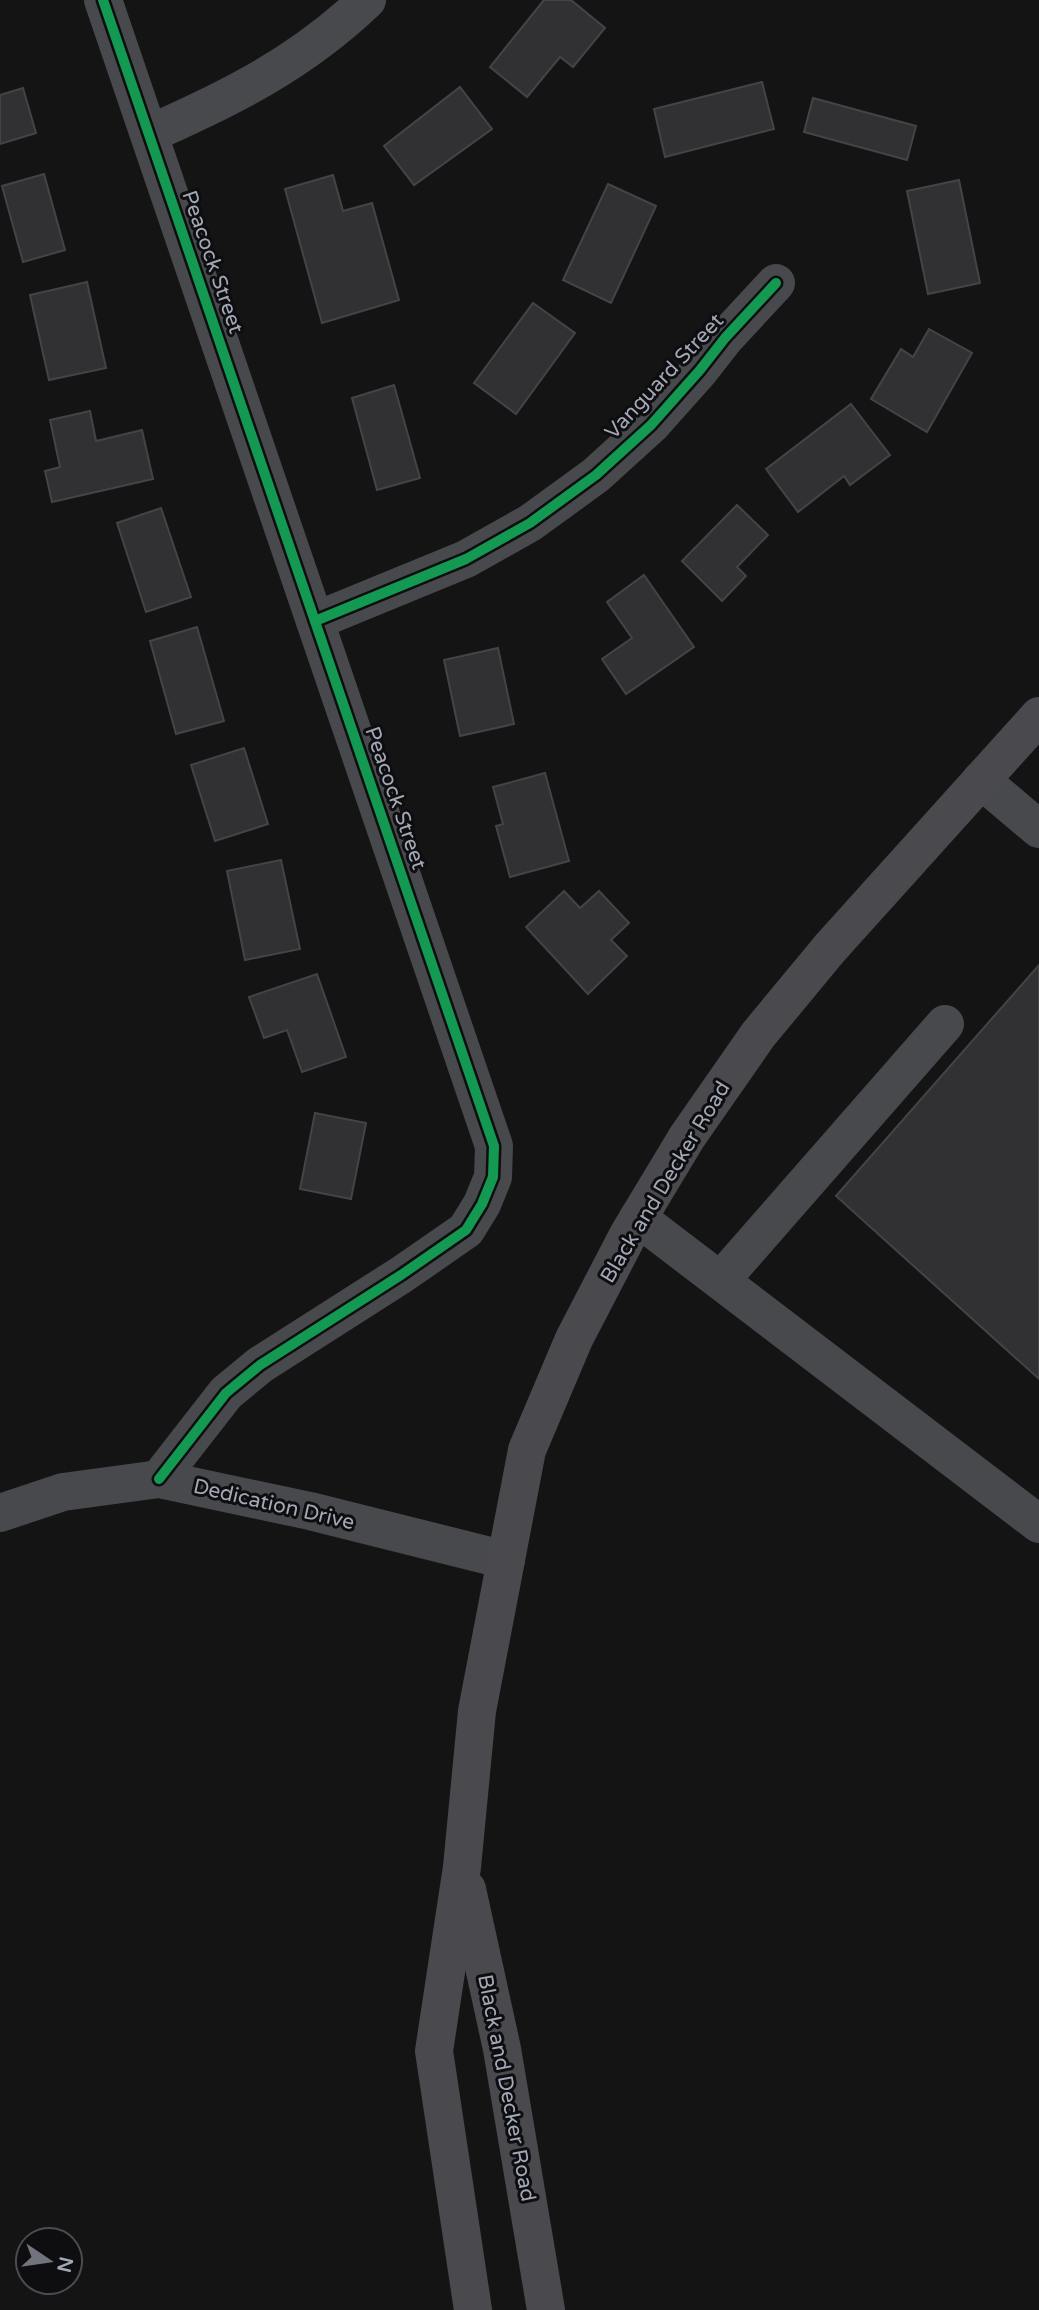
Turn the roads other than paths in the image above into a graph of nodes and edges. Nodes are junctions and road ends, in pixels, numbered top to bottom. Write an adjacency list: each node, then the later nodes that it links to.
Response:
1 (103, 0): 3 (street, Peacock Street)
2 (367, 0): 3 (street)
3 (149, 134): 5 (street, Peacock Street)
4 (776, 284): 5 (street, Vanguard Street)
5 (315, 621): 12 (street, Peacock Street)
6 (1039, 716): 7 (main road, Black and Decker Road)
7 (981, 780): 8 (street); 10 (main road, Black and Decker Road)
8 (1039, 828)
9 (945, 1024): 11 (street)
10 (638, 1217): 11 (street); 15 (main road, Black and Decker Road)
11 (721, 1280): 14 (street)
12 (159, 1479): 13 (street, Dedication Drive); 15 (street, Dedication Drive)
13 (0, 1513)
14 (1039, 1524)
15 (506, 1560): 16 (main road, Black and Decker Road)
16 (462, 1867): 17 (main road, Black and Decker Road); 18 (main road, Black and Decker Road)
17 (473, 2310)
18 (546, 2310)

